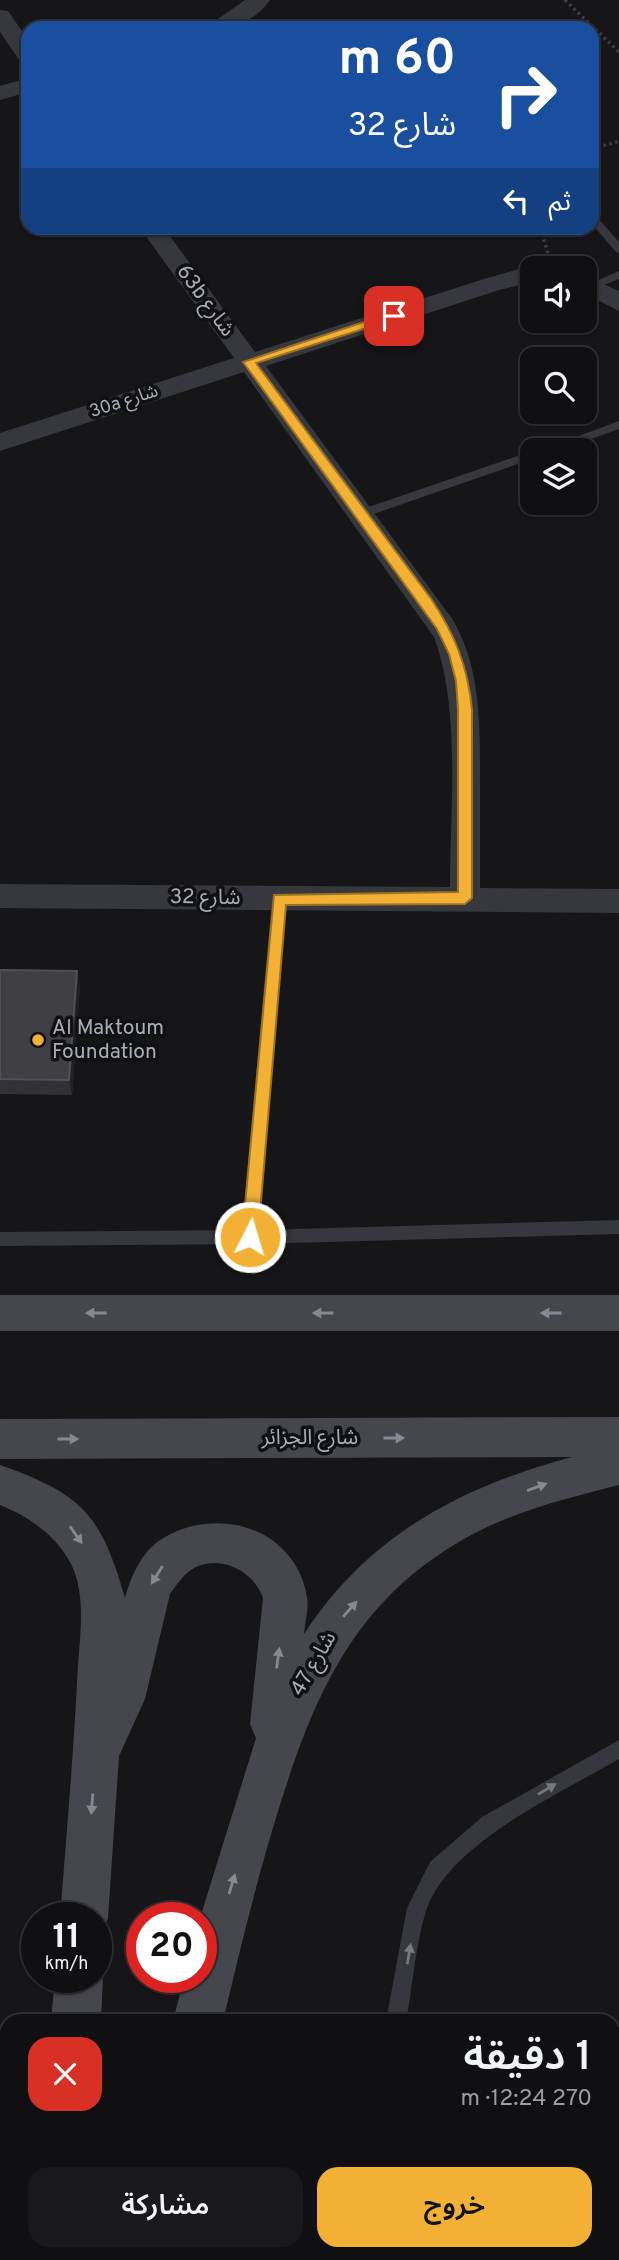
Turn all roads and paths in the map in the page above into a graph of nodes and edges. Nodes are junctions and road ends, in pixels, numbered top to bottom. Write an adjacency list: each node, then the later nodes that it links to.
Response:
1 (259, 0): 4 (street)
2 (565, 0): 5 (path)
3 (0, 16): 7 (street)
4 (229, 21)
5 (587, 21)
6 (599, 33): 8 (path)
7 (21, 46)
8 (619, 52)
9 (21, 87): 10 (street)
10 (0, 93)
11 (619, 141): 12 (path)
12 (599, 147)
13 (599, 226): 16 (lane)
14 (157, 235): 23 (street, 63b شارع)
15 (542, 235): 17 (path)
16 (619, 249)
17 (549, 256)
18 (619, 275): 20 (lane)
19 (520, 277): 23 (street, 30a شارع)
20 (597, 281)
21 (597, 290): 22 (street)
22 (619, 303)
23 (249, 362): 26 (street, 30a شارع); 28 (street, 63b شارع)
24 (619, 425): 25 (lane)
25 (582, 438)
26 (0, 442)
27 (520, 459): 28 (lane)
28 (361, 513): 30 (street, 63b شارع)
29 (0, 896): 31 (street, شارع 32)
30 (465, 898): 31 (street, شارع 32); 32 (street, شارع 32)
31 (279, 899): 34 (lane)
32 (619, 901)
33 (619, 1227): 34 (lane)
34 (250, 1237): 35 (lane)
35 (0, 1239)
36 (0, 1313): 37 (street, one-way to 36)
37 (619, 1314)
38 (619, 1437): 39 (street, شارع الجزائر, one-way to 38)
39 (0, 1439)
40 (619, 1465): 43 (street, شارع 47, one-way to 40)
41 (0, 1485): 44 (street, one-way to 44)
42 (619, 1749): 49 (lane, one-way to 42)
43 (273, 1750): 44 (street, one-way to 44); 48 (street, شارع 47, one-way to 43)
44 (96, 1754): 45 (street, one-way to 45)
45 (85, 1902)
46 (78, 1993): 47 (street)
47 (76, 2014)
48 (200, 2014)
49 (397, 2014)

